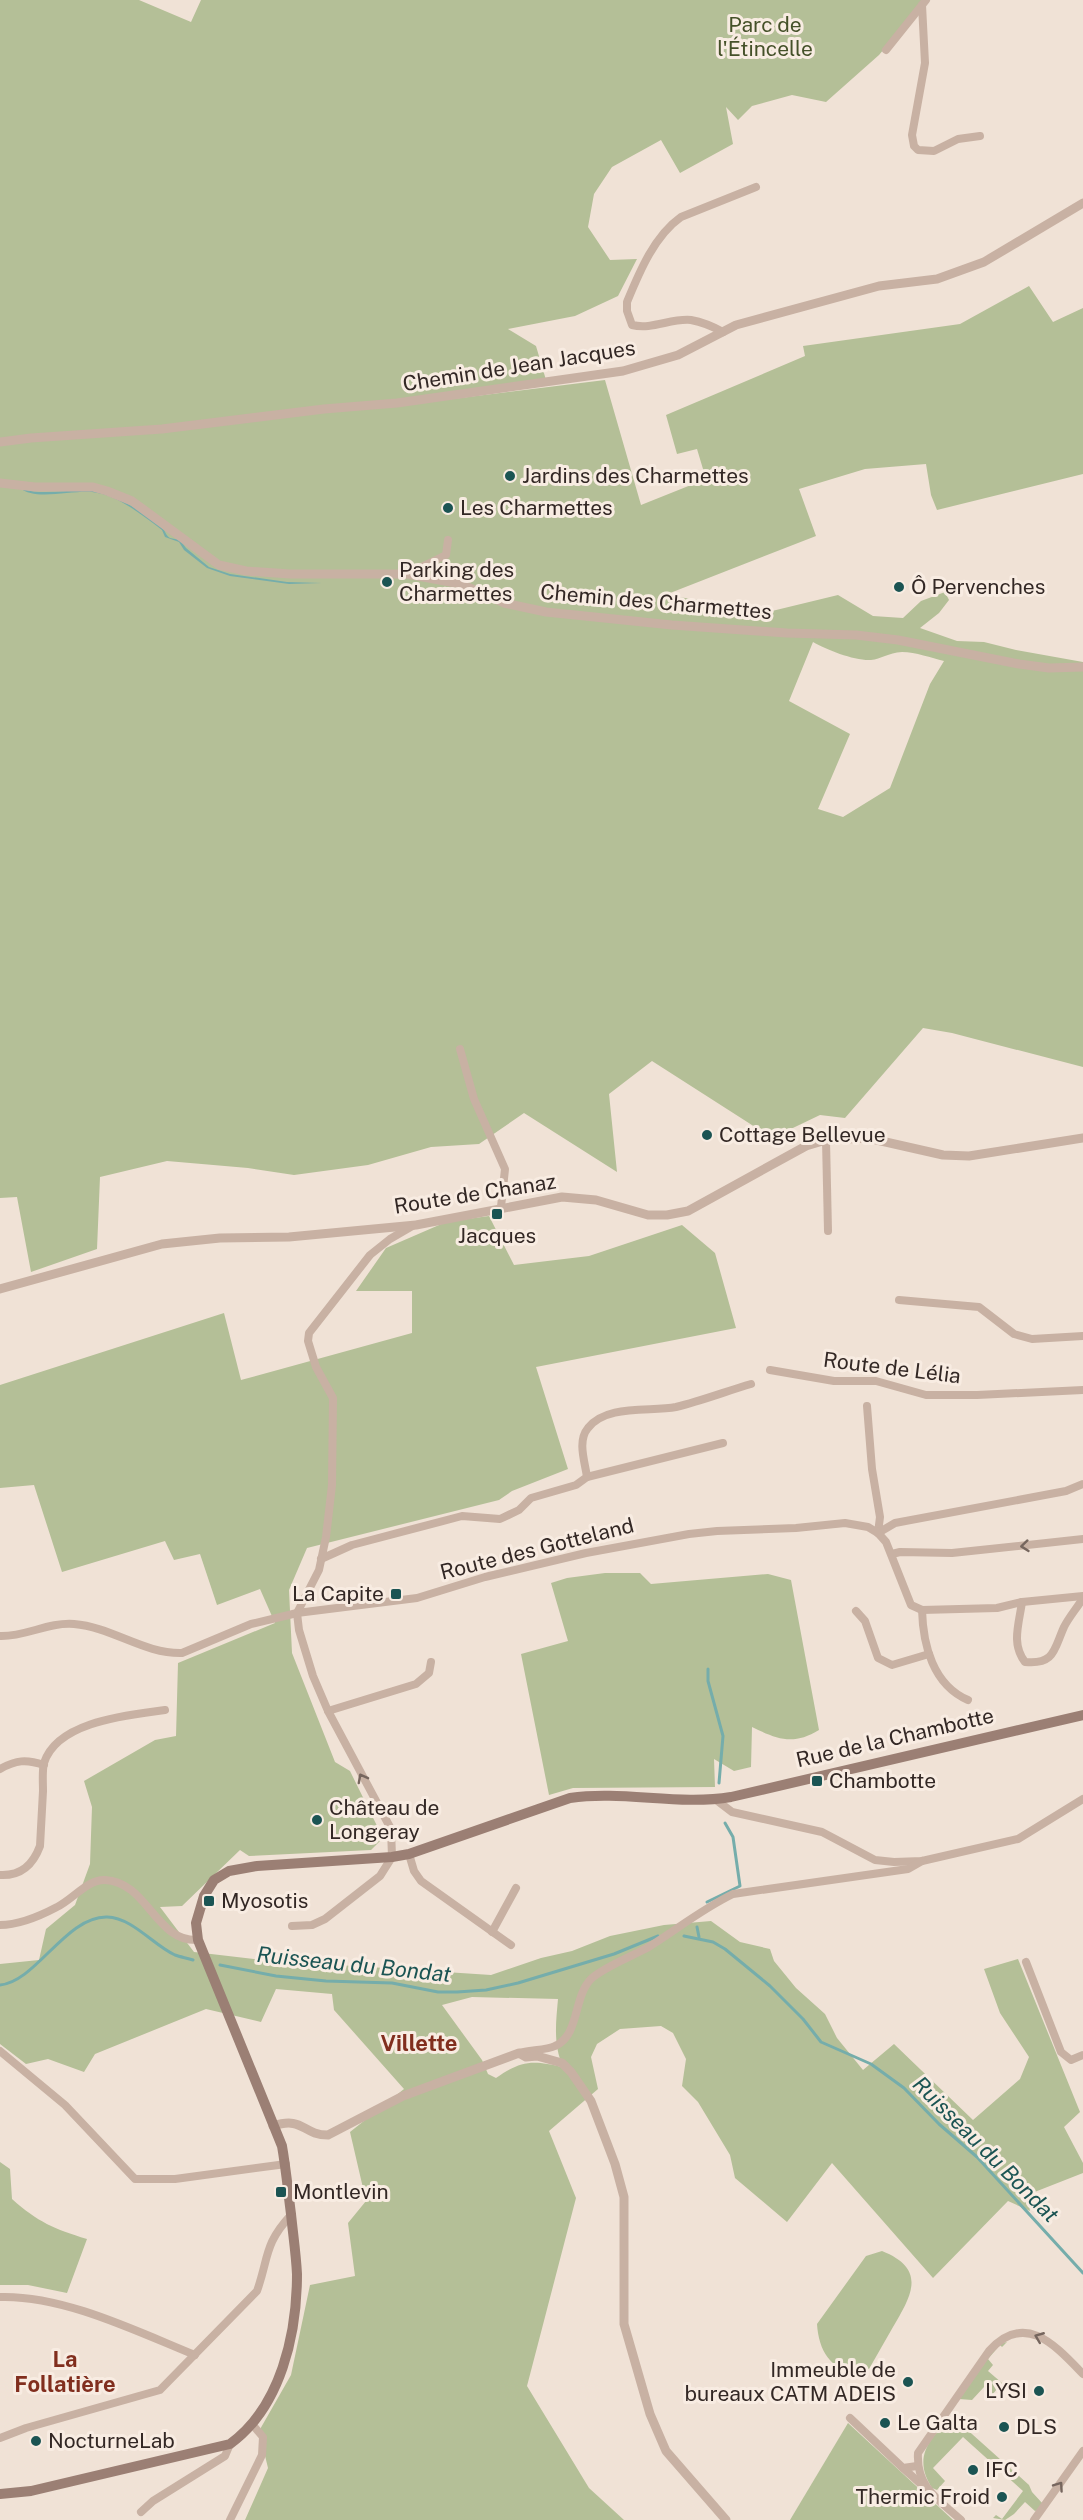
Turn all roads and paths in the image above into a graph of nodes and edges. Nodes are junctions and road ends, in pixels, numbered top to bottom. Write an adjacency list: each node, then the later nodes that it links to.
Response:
1 (924, 2): 2 (street); 3 (street)
2 (886, 50)
3 (980, 136)
4 (756, 187): 6 (street)
5 (1083, 203): 6 (street, Chemin de Jean Jacques)
6 (723, 332): 7 (street, Chemin de Jean Jacques)
7 (0, 442)
8 (0, 483): 10 (street, Chemin des Charmettes)
9 (448, 540): 10 (street)
10 (407, 574): 11 (street, Chemin des Charmettes)
11 (1083, 667)
12 (460, 1049): 15 (street)
13 (1083, 1138): 14 (street, Route de Chanaz)
14 (826, 1140): 15 (street, Route de Chanaz); 17 (street)
15 (501, 1208): 16 (street, Route de Chanaz)
16 (416, 1225): 18 (street, Route de Chanaz); 31 (street)
17 (828, 1231)
18 (0, 1289)
19 (899, 1300): 20 (street)
20 (1083, 1336)
21 (770, 1370): 23 (street, Route de Lélia)
22 (751, 1384): 26 (street)
23 (1083, 1390)
24 (867, 1406): 28 (street)
25 (723, 1443): 26 (street)
26 (587, 1477): 31 (street)
27 (1083, 1484): 28 (street)
28 (878, 1533): 30 (street); 36 (street, Route des Gotteland)
29 (1083, 1539): 30 (street, one-way to 30)
30 (892, 1554): 34 (street)
31 (321, 1559): 36 (street)
32 (1083, 1597): 33 (street); 33 (street)
33 (1023, 1602): 34 (street)
34 (922, 1610): 38 (street)
35 (856, 1611): 38 (street)
36 (297, 1613): 37 (street, Route des Gotteland); 42 (street)
37 (0, 1636)
38 (929, 1654): 40 (street)
39 (431, 1662): 42 (street)
40 (968, 1700)
41 (165, 1710): 44 (street)
42 (328, 1711): 49 (street, one-way to 42)
43 (1083, 1715): 47 (main road, Rue de la Chambotte)
44 (44, 1765): 45 (street); 51 (street)
45 (0, 1769)
46 (1083, 1798): 50 (street)
47 (715, 1799): 48 (main road, Rue de la Chambotte); 50 (street)
48 (409, 1854): 49 (main road, Rue de la Chambotte); 55 (street)
49 (392, 1857): 54 (street); 56 (main road, Rue de la Chambotte)
50 (922, 1862): 60 (street)
51 (0, 1875)
52 (516, 1888): 55 (street)
53 (0, 1925): 56 (street)
54 (292, 1926)
55 (492, 1932): 57 (street)
56 (198, 1940): 62 (main road)
57 (511, 1945)
58 (1026, 1962): 61 (street)
59 (0, 2051): 63 (street)
60 (519, 2053): 62 (street); 79 (street)
61 (1083, 2055)
62 (273, 2126): 63 (main road)
63 (286, 2164): 64 (main road)
64 (291, 2215): 66 (street); 69 (main road)
65 (0, 2297): 66 (street)
66 (195, 2355): 70 (street)
67 (1083, 2374): 73 (street, one-way to 73)
68 (850, 2418): 74 (street)
69 (252, 2424): 71 (main road); 78 (street)
70 (0, 2438)
71 (230, 2444): 76 (main road); 77 (street)
72 (1083, 2451): 81 (street, one-way to 72)
73 (917, 2466): 74 (street); 75 (street)
74 (903, 2468): 75 (street)
75 (927, 2489): 80 (street)
76 (0, 2494)
77 (141, 2512)
78 (230, 2520)
79 (726, 2520)
80 (961, 2520)
81 (1034, 2520)

